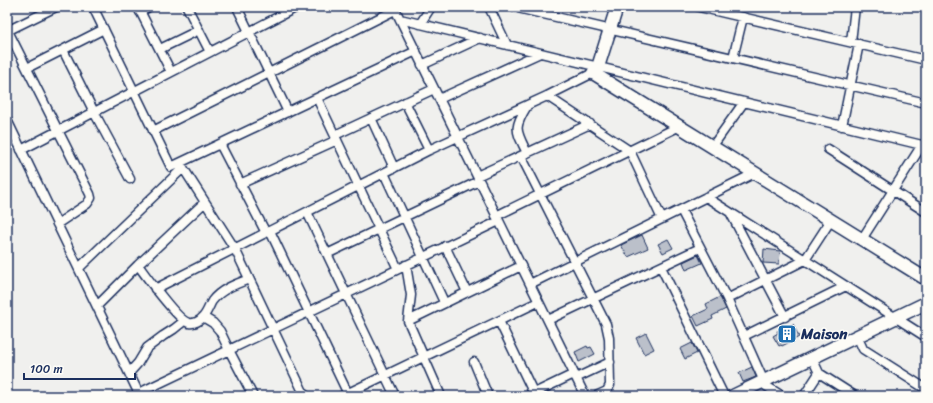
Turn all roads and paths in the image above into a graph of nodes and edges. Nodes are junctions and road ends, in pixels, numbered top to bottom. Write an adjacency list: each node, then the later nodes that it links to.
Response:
1 (56, 7): 23 (street)
2 (93, 7): 20 (street)
3 (149, 7): 13 (street)
4 (187, 7): 22 (street)
5 (237, 7): 24 (street)
6 (297, 7): 15 (street)
7 (431, 7): 19 (street)
8 (489, 7): 27 (street)
9 (513, 7): 21 (street)
10 (616, 7): 21 (street)
11 (699, 7): 16 (street)
12 (855, 7): 26 (street)
13 (139, 9): 28 (street)
14 (395, 9): 18 (street); 39 (street)
15 (285, 10): 24 (street)
16 (723, 10): 17 (street)
17 (743, 17): 26 (street); 33 (street)
18 (400, 19): 19 (street); 31 (street)
19 (420, 24): 25 (street)
20 (104, 29): 29 (street); 42 (street)
21 (610, 29): 33 (street); 37 (street)
22 (199, 30): 28 (street); 30 (street)
23 (8, 31): 36 (street)
24 (249, 32): 30 (street); 39 (street)
25 (480, 38): 27 (street); 35 (street)
26 (855, 44): 34 (street); 40 (street)
27 (507, 45): 32 (street)
28 (160, 49): 38 (street)
29 (63, 50): 36 (street); 50 (street)
30 (210, 52): 38 (street)
31 (416, 52): 35 (street); 44 (street)
32 (540, 53): 37 (street); 45 (street)
33 (733, 58): 40 (street)
34 (926, 60)
35 (422, 65): 41 (street)
36 (27, 68): 57 (street)
37 (596, 70): 43 (street); 47 (street); 55 (street)
38 (171, 72): 42 (street)
39 (270, 73): 51 (street); 58 (street)
40 (851, 85): 48 (street); 56 (street)
41 (434, 89): 45 (street); 46 (street)
42 (134, 91): 50 (street); 58 (street)
43 (547, 96): 49 (street); 54 (street)
44 (317, 98): 51 (street); 59 (street)
45 (439, 99): 60 (street)
46 (405, 102): 52 (street); 66 (street)
47 (744, 102): 56 (street); 63 (street)
48 (926, 102)
49 (527, 106): 60 (street); 68 (street)
50 (94, 112): 57 (street); 73 (street)
51 (288, 112): 61 (street)
52 (371, 118): 59 (street); 70 (street)
53 (7, 120): 65 (street)
54 (590, 124): 67 (street); 68 (street)
55 (680, 126): 63 (street); 67 (street)
56 (842, 126): 62 (street)
57 (58, 131): 65 (street); 89 (street)
58 (153, 131): 69 (street)
59 (336, 137): 75 (street); 76 (street)
60 (458, 138): 66 (street); 74 (street)
61 (220, 144): 69 (street); 75 (street)
62 (924, 146): 77 (street)
63 (712, 147): 72 (street)
64 (828, 149): 77 (street)
65 (21, 150): 89 (street)
66 (429, 150): 70 (street)
67 (630, 151): 78 (street); 87 (street)
68 (524, 154): 74 (street); 78 (street)
69 (182, 166): 80 (street); 104 (street)
70 (394, 168): 71 (street)
71 (384, 173): 76 (street); 85 (street)
72 (755, 173): 79 (street); 88 (street)
73 (130, 179)
74 (478, 179): 85 (street); 86 (street)
75 (240, 184): 91 (street)
76 (359, 186): 82 (street); 90 (street)
77 (893, 191): 83 (street); 92 (street)
78 (540, 194): 86 (street); 99 (street)
79 (706, 197): 81 (street); 84 (street)
80 (205, 202): 94 (street); 100 (street)
81 (681, 210): 87 (street); 95 (street)
82 (307, 212): 91 (street); 96 (street)
83 (926, 212)
84 (730, 213): 98 (street); 108 (street)
85 (404, 217): 90 (street); 97 (street)
86 (497, 218): 93 (street); 102 (street)
87 (662, 219): 99 (street)
88 (831, 220): 92 (street); 98 (street)
89 (57, 224): 104 (street)
90 (379, 229): 96 (street); 105 (street)
91 (268, 232): 94 (street); 120 (street)
92 (862, 240): 106 (street)
93 (445, 246): 97 (street); 112 (street)
94 (235, 248): 107 (street); 111 (street)
95 (700, 248): 103 (street); 114 (street)
96 (327, 254): 113 (street)
97 (423, 257): 101 (street); 116 (street)
98 (805, 260): 108 (street); 110 (street)
99 (574, 262): 109 (street); 115 (street)
100 (138, 265): 111 (street); 119 (street)
101 (406, 265): 105 (street); 127 (street)
102 (521, 266): 109 (street); 112 (street)
103 (661, 267): 115 (street); 154 (street)
104 (79, 268): 119 (street)
105 (398, 269): 113 (street)
106 (925, 277)
107 (249, 279): 121 (street); 128 (street)
108 (765, 280): 114 (street); 122 (street)
109 (530, 284): 117 (street)
110 (846, 286): 122 (street); 123 (street)
111 (155, 289): 126 (street)
112 (466, 292): 116 (street)
113 (346, 294): 120 (street); 139 (street)
114 (727, 298): 129 (street)
115 (593, 299): 125 (street); 136 (street)
116 (444, 302): 127 (street)
117 (538, 302): 124 (street); 125 (street)
118 (926, 303): 123 (street)
119 (98, 306): 137 (street)
120 (309, 312): 128 (street); 145 (street)
121 (203, 317): 126 (street); 132 (street)
122 (785, 317): 129 (street)
123 (896, 318): 130 (street); 131 (street)
124 (499, 320): 133 (street); 146 (street)
125 (548, 320): 140 (street)
126 (184, 321): 137 (street)
127 (408, 321): 133 (street)
128 (273, 329): 132 (street); 148 (street)
129 (744, 336): 141 (street)
130 (857, 336): 134 (street); 142 (street)
131 (926, 337)
132 (229, 350): 144 (street); 147 (street)
133 (423, 357): 139 (street); 150 (street)
134 (812, 358): 138 (street); 141 (street)
135 (474, 362): 151 (street)
136 (610, 362): 140 (street); 153 (street)
137 (129, 373): 144 (street)
138 (819, 373): 143 (street); 157 (street)
139 (385, 375): 145 (street); 149 (street)
140 (575, 376): 146 (street); 152 (street)
141 (764, 381): 155 (street); 156 (street)
142 (926, 389)
143 (844, 393): 158 (street)
144 (140, 395)
145 (346, 395)
146 (532, 395)
147 (253, 396)
148 (305, 396)
149 (395, 396)
150 (441, 396)
151 (488, 396)
152 (585, 396)
153 (596, 396)
154 (724, 396)
155 (733, 396)
156 (782, 396)
157 (804, 396)
158 (855, 396)

